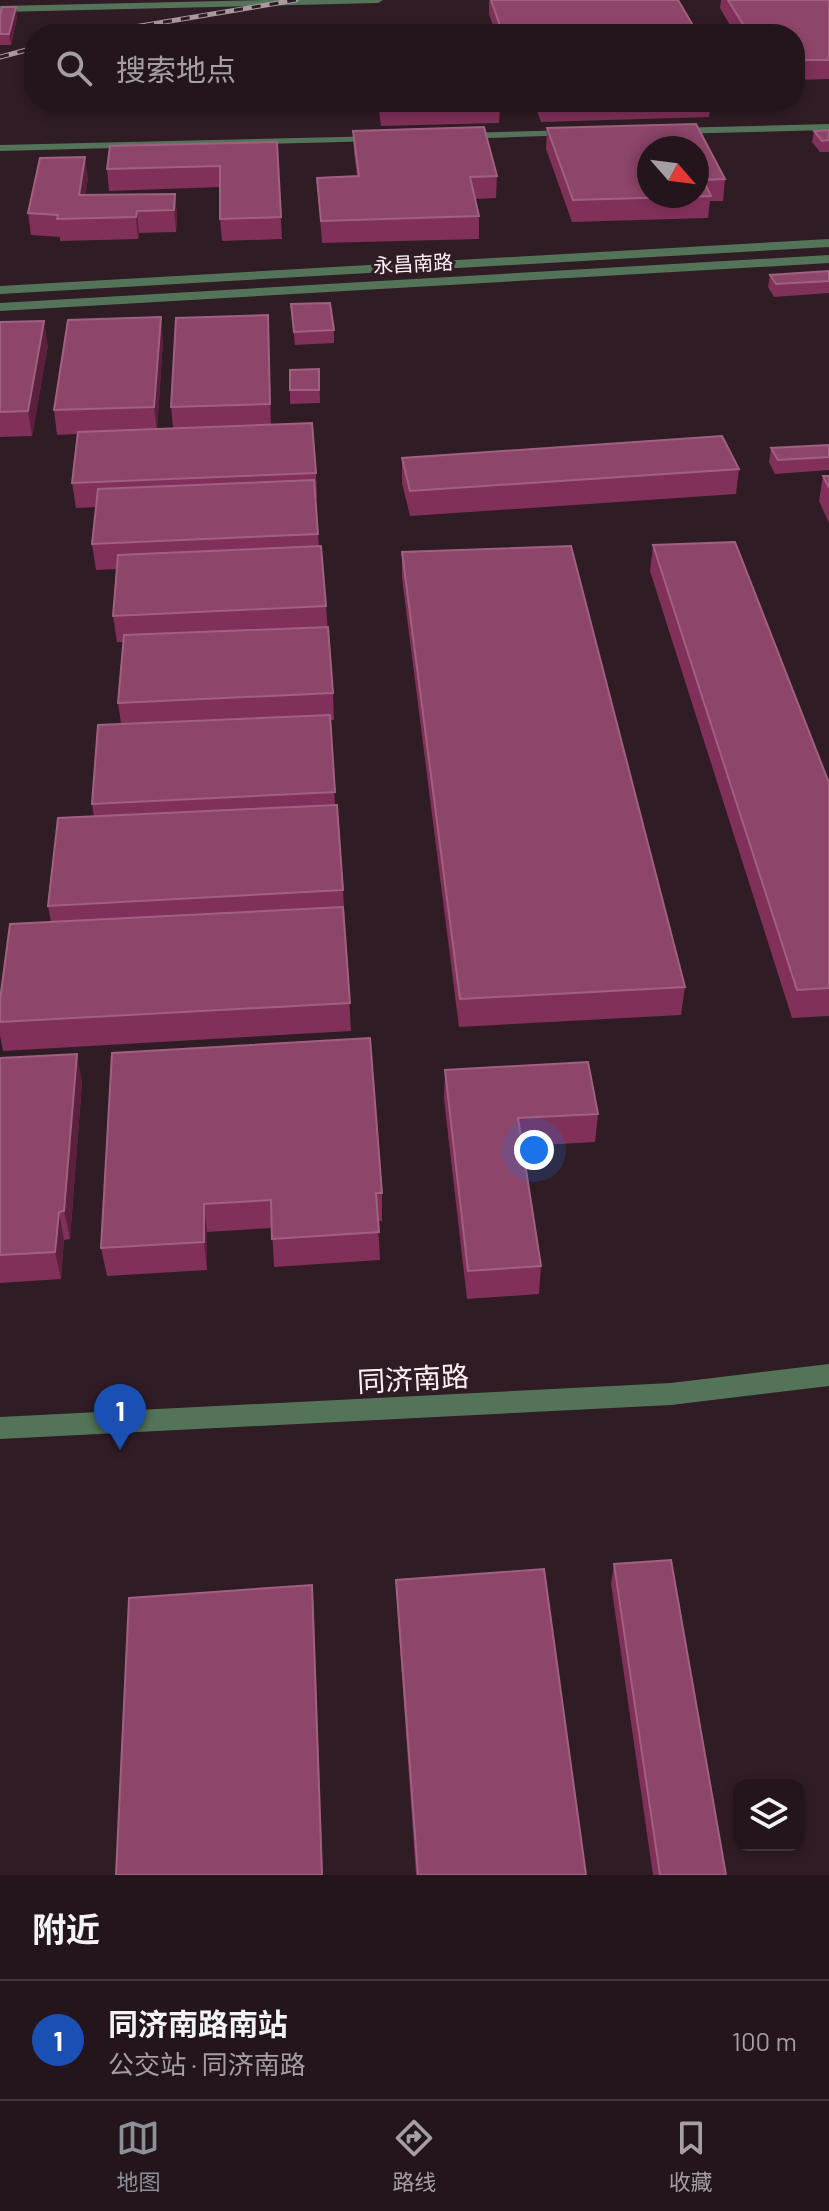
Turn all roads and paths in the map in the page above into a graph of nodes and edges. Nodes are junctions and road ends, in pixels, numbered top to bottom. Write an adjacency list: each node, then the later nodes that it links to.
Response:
1 (378, 0): 2 (street)
2 (322, 1): 3 (street)
3 (0, 9)
4 (829, 127): 5 (street)
5 (654, 131)
6 (590, 133): 7 (street)
7 (446, 136)
8 (399, 138): 9 (street)
9 (0, 148)
10 (829, 243): 12 (street, 永昌南路)
11 (829, 259): 13 (street, 永昌南路)
12 (0, 290)
13 (0, 307)
14 (829, 1375): 15 (street, 同济南路)
15 (0, 1428)

